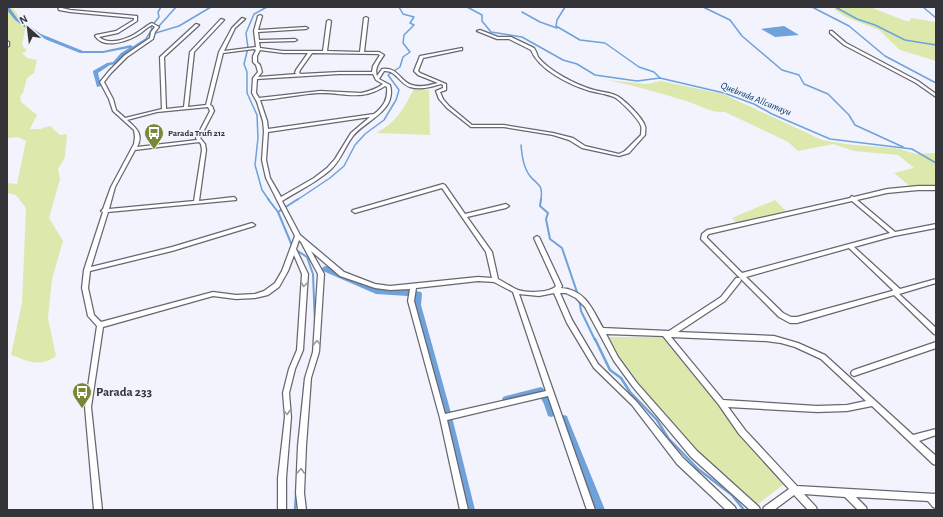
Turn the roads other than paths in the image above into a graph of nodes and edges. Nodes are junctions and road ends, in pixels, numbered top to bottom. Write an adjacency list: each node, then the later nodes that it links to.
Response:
1 (60, 7): 34 (street)
2 (260, 16): 9 (street)
3 (366, 18): 21 (street)
4 (243, 19): 18 (street)
5 (222, 20): 31 (street)
6 (329, 21): 20 (street)
7 (197, 25): 32 (street)
8 (306, 28): 9 (street)
9 (256, 31): 13 (street)
10 (479, 31): 26 (street)
11 (831, 32): 28 (street)
12 (295, 40): 13 (street)
13 (257, 41): 17 (street)
14 (7, 42): 15 (street)
15 (7, 46)
16 (461, 49): 26 (street)
17 (258, 50): 18 (street); 19 (street); 24 (street)
18 (221, 52): 30 (street)
19 (311, 52): 20 (street); 23 (street)
20 (325, 52): 21 (street)
21 (362, 53): 22 (street)
22 (374, 73): 23 (street); 25 (street)
23 (300, 75): 24 (street)
24 (255, 78): 29 (street)
25 (377, 79): 26 (street); 27 (street)
26 (442, 83)
27 (385, 84): 29 (street); 33 (street)
28 (934, 94)
29 (257, 99): 35 (street)
30 (208, 106): 31 (street); 36 (street)
31 (186, 108): 32 (street)
32 (164, 111): 34 (street)
33 (377, 115): 35 (street); 41 (street)
34 (124, 119): 37 (street)
35 (266, 130): 41 (street)
36 (200, 141): 37 (street); 42 (street)
37 (133, 149): 44 (street)
38 (936, 188): 39 (street)
39 (852, 198): 49 (street); 55 (street)
40 (234, 199): 42 (street)
41 (280, 200): 51 (street)
42 (196, 202): 44 (street)
43 (506, 206): 46 (street)
44 (104, 211): 54 (street)
45 (355, 211): 46 (street)
46 (464, 216): 56 (street)
47 (252, 225): 54 (street)
48 (936, 226): 49 (street)
49 (894, 234): 52 (street)
50 (537, 238): 59 (street)
51 (301, 239): 53 (street); 58 (street); 81 (street, one-way to 51)
52 (850, 246): 55 (street); 61 (street)
53 (293, 248): 62 (street); 80 (street, one-way to 80)
54 (87, 270): 62 (street)
55 (740, 278): 61 (street); 65 (street)
56 (496, 280): 58 (street); 60 (street)
57 (936, 281): 61 (street)
58 (413, 287): 71 (street)
59 (556, 290): 60 (street); 63 (street); 84 (street)
60 (515, 291): 68 (street)
61 (896, 292): 64 (street)
62 (100, 324): 79 (street)
63 (601, 331): 65 (street); 85 (street)
64 (936, 332)
65 (667, 333): 69 (street); 70 (street)
66 (936, 345): 67 (street)
67 (854, 373)
68 (549, 393): 71 (street); 83 (street)
69 (721, 403): 70 (street); 75 (street)
70 (873, 403): 73 (street)
71 (443, 418): 82 (street)
72 (936, 432): 73 (street)
73 (913, 439): 74 (street)
74 (936, 461)
75 (795, 490): 76 (street); 86 (street); 87 (street)
76 (847, 493): 77 (street); 88 (street)
77 (932, 497): 78 (street)
78 (936, 504)
79 (98, 510)
80 (282, 510)
81 (302, 510)
82 (464, 510)
83 (591, 510)
84 (732, 510)
85 (756, 510)
86 (767, 510)
87 (812, 510)
88 (863, 510)

